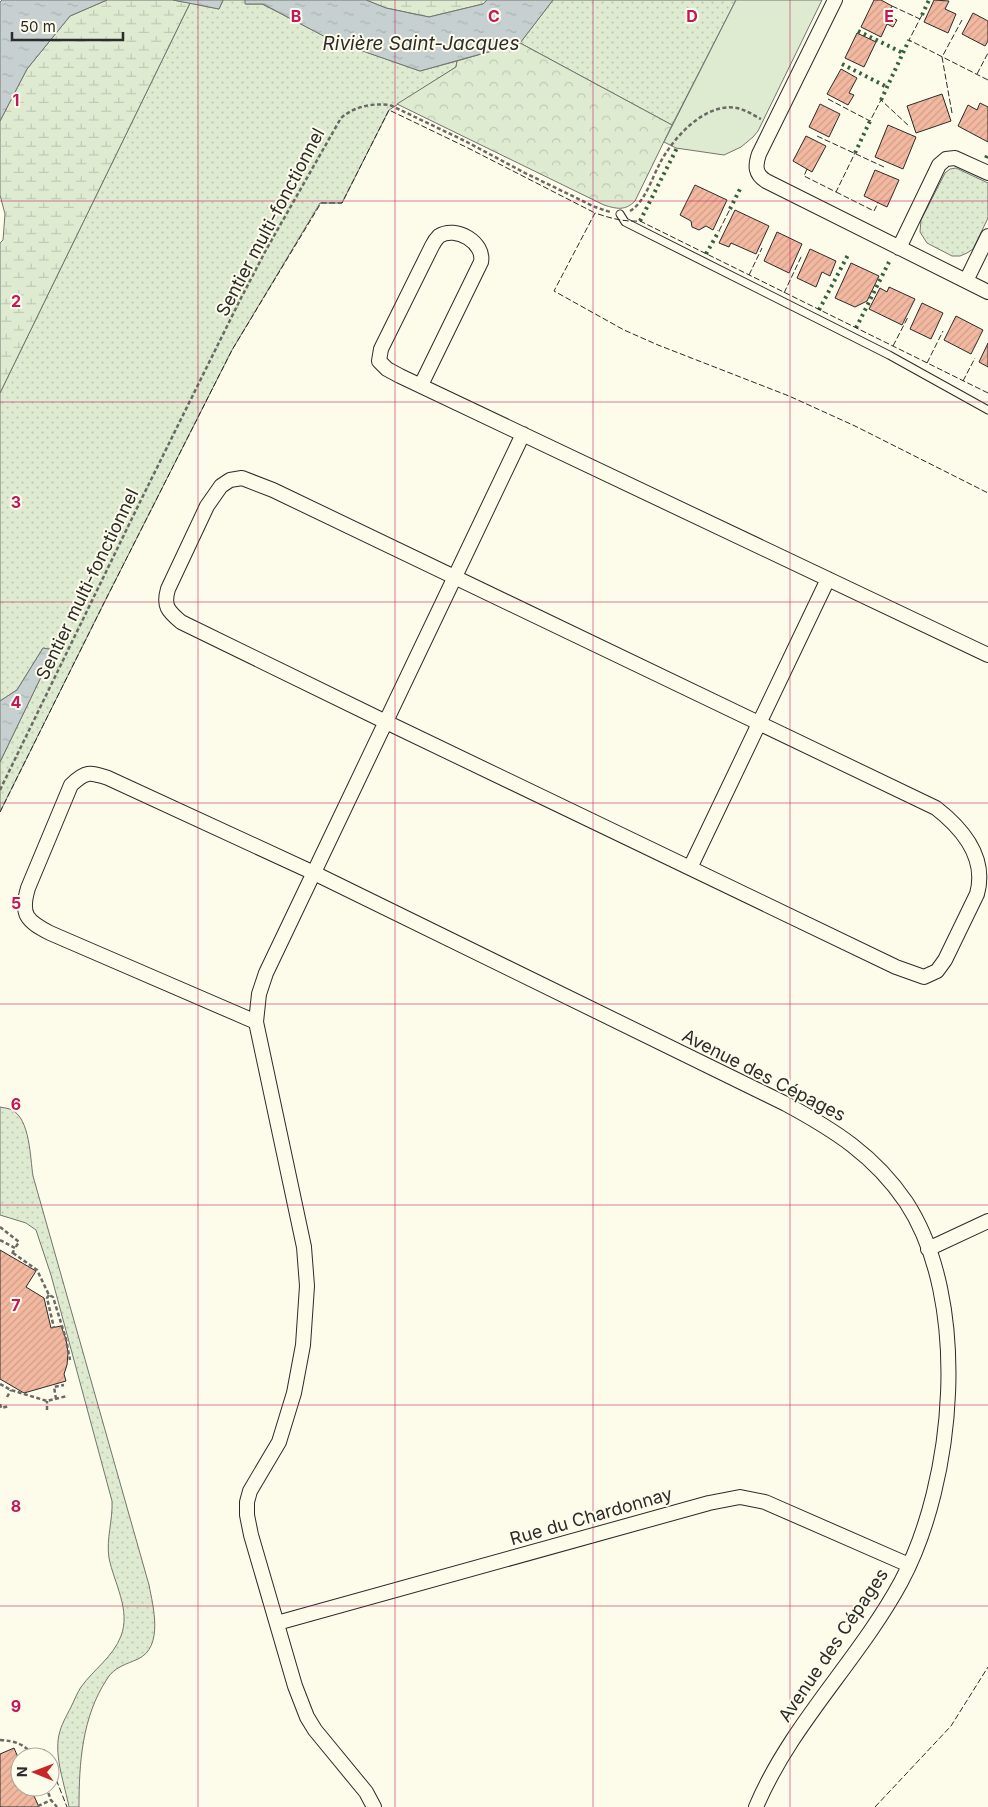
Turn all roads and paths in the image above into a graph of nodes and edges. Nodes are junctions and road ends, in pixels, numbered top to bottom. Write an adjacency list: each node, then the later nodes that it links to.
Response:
1 (834, 0): 6 (street)
2 (763, 120): 4 (path)
3 (988, 173): 6 (street)
4 (620, 214): 10 (lane); 17 (path, Sentier multi-fonctionnel)
5 (988, 236): 7 (street)
6 (898, 248): 7 (street)
7 (966, 282): 8 (street)
8 (988, 292)
9 (421, 385): 9 (street); 11 (street)
10 (988, 410)
11 (524, 434): 12 (street); 13 (street)
12 (456, 578): 15 (street); 15 (street); 16 (street)
13 (828, 579): 14 (street); 16 (street)
14 (988, 655)
15 (386, 722): 18 (street); 19 (street)
16 (759, 722): 18 (street); 18 (street)
17 (0, 790)
18 (690, 868)
19 (314, 873): 20 (street); 20 (street, Avenue des Cépages); 25 (street, Avenue des Cépages)
20 (256, 1022): 40 (street)
21 (988, 1221): 25 (street)
22 (0, 1227): 24 (path)
23 (0, 1240): 24 (path)
24 (15, 1248): 26 (path)
25 (928, 1248): 39 (street, Avenue des Cépages)
26 (49, 1295): 27 (path); 28 (path)
27 (54, 1328)
28 (70, 1360)
29 (0, 1384): 31 (path)
30 (64, 1384): 34 (path)
31 (11, 1390): 33 (path); 35 (path)
32 (67, 1396): 34 (path)
33 (7, 1397)
34 (56, 1399): 35 (path)
35 (47, 1401): 38 (path)
36 (0, 1404): 37 (path)
37 (9, 1406)
38 (47, 1410)
39 (908, 1565): 40 (street, Rue du Chardonnay); 48 (street, Avenue des Cépages)
40 (276, 1623): 47 (street)
41 (0, 1740): 42 (path)
42 (26, 1747)
43 (50, 1797): 44 (path)
44 (51, 1800): 45 (path); 46 (path)
45 (38, 1806)
46 (57, 1807)
47 (374, 1807)
48 (756, 1807)

